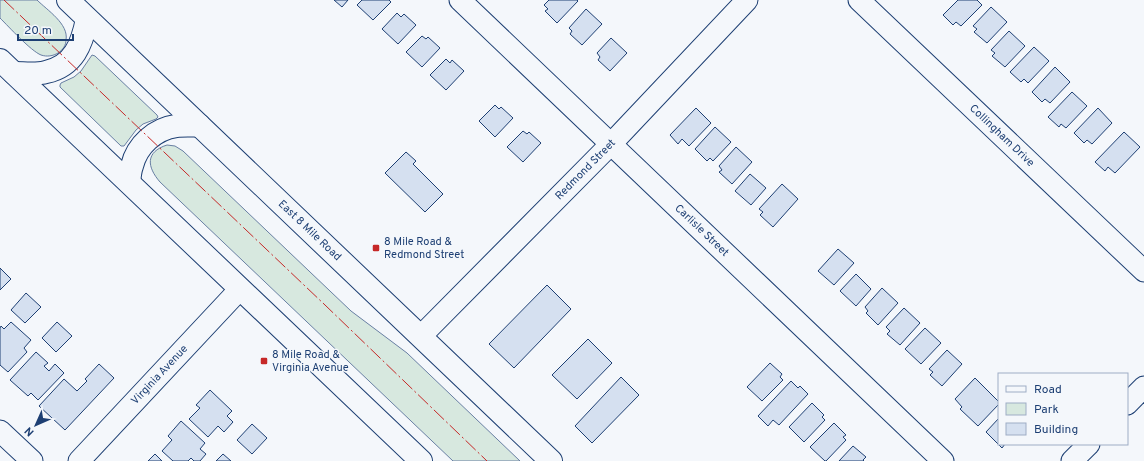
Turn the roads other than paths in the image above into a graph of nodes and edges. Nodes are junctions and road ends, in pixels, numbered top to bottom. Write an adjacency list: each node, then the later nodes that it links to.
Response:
1 (68, 0): 5 (highway, East 8 Mile Road)
2 (460, 0): 8 (street, Carlisle Street)
3 (747, 0): 8 (street, Redmond Street)
4 (859, 0): 10 (street, Collingham Drive)
5 (87, 19): 6 (highway); 7 (highway, East 8 Mile Road)
6 (7, 66): 9 (highway)
7 (199, 125): 9 (highway); 12 (highway, East 8 Mile Road)
8 (611, 144): 12 (street, Redmond Street); 21 (street, Carlisle Street)
9 (129, 182): 11 (highway)
10 (1144, 271)
11 (240, 289): 18 (street, Virginia Avenue); 19 (highway)
12 (420, 336): 20 (highway, East 8 Mile Road)
13 (1144, 386): 14 (street)
14 (1128, 403)
15 (0, 431): 17 (street)
16 (1088, 445): 22 (street)
17 (32, 461)
18 (79, 461)
19 (421, 461)
20 (551, 461)
21 (944, 461)
22 (1072, 461)

